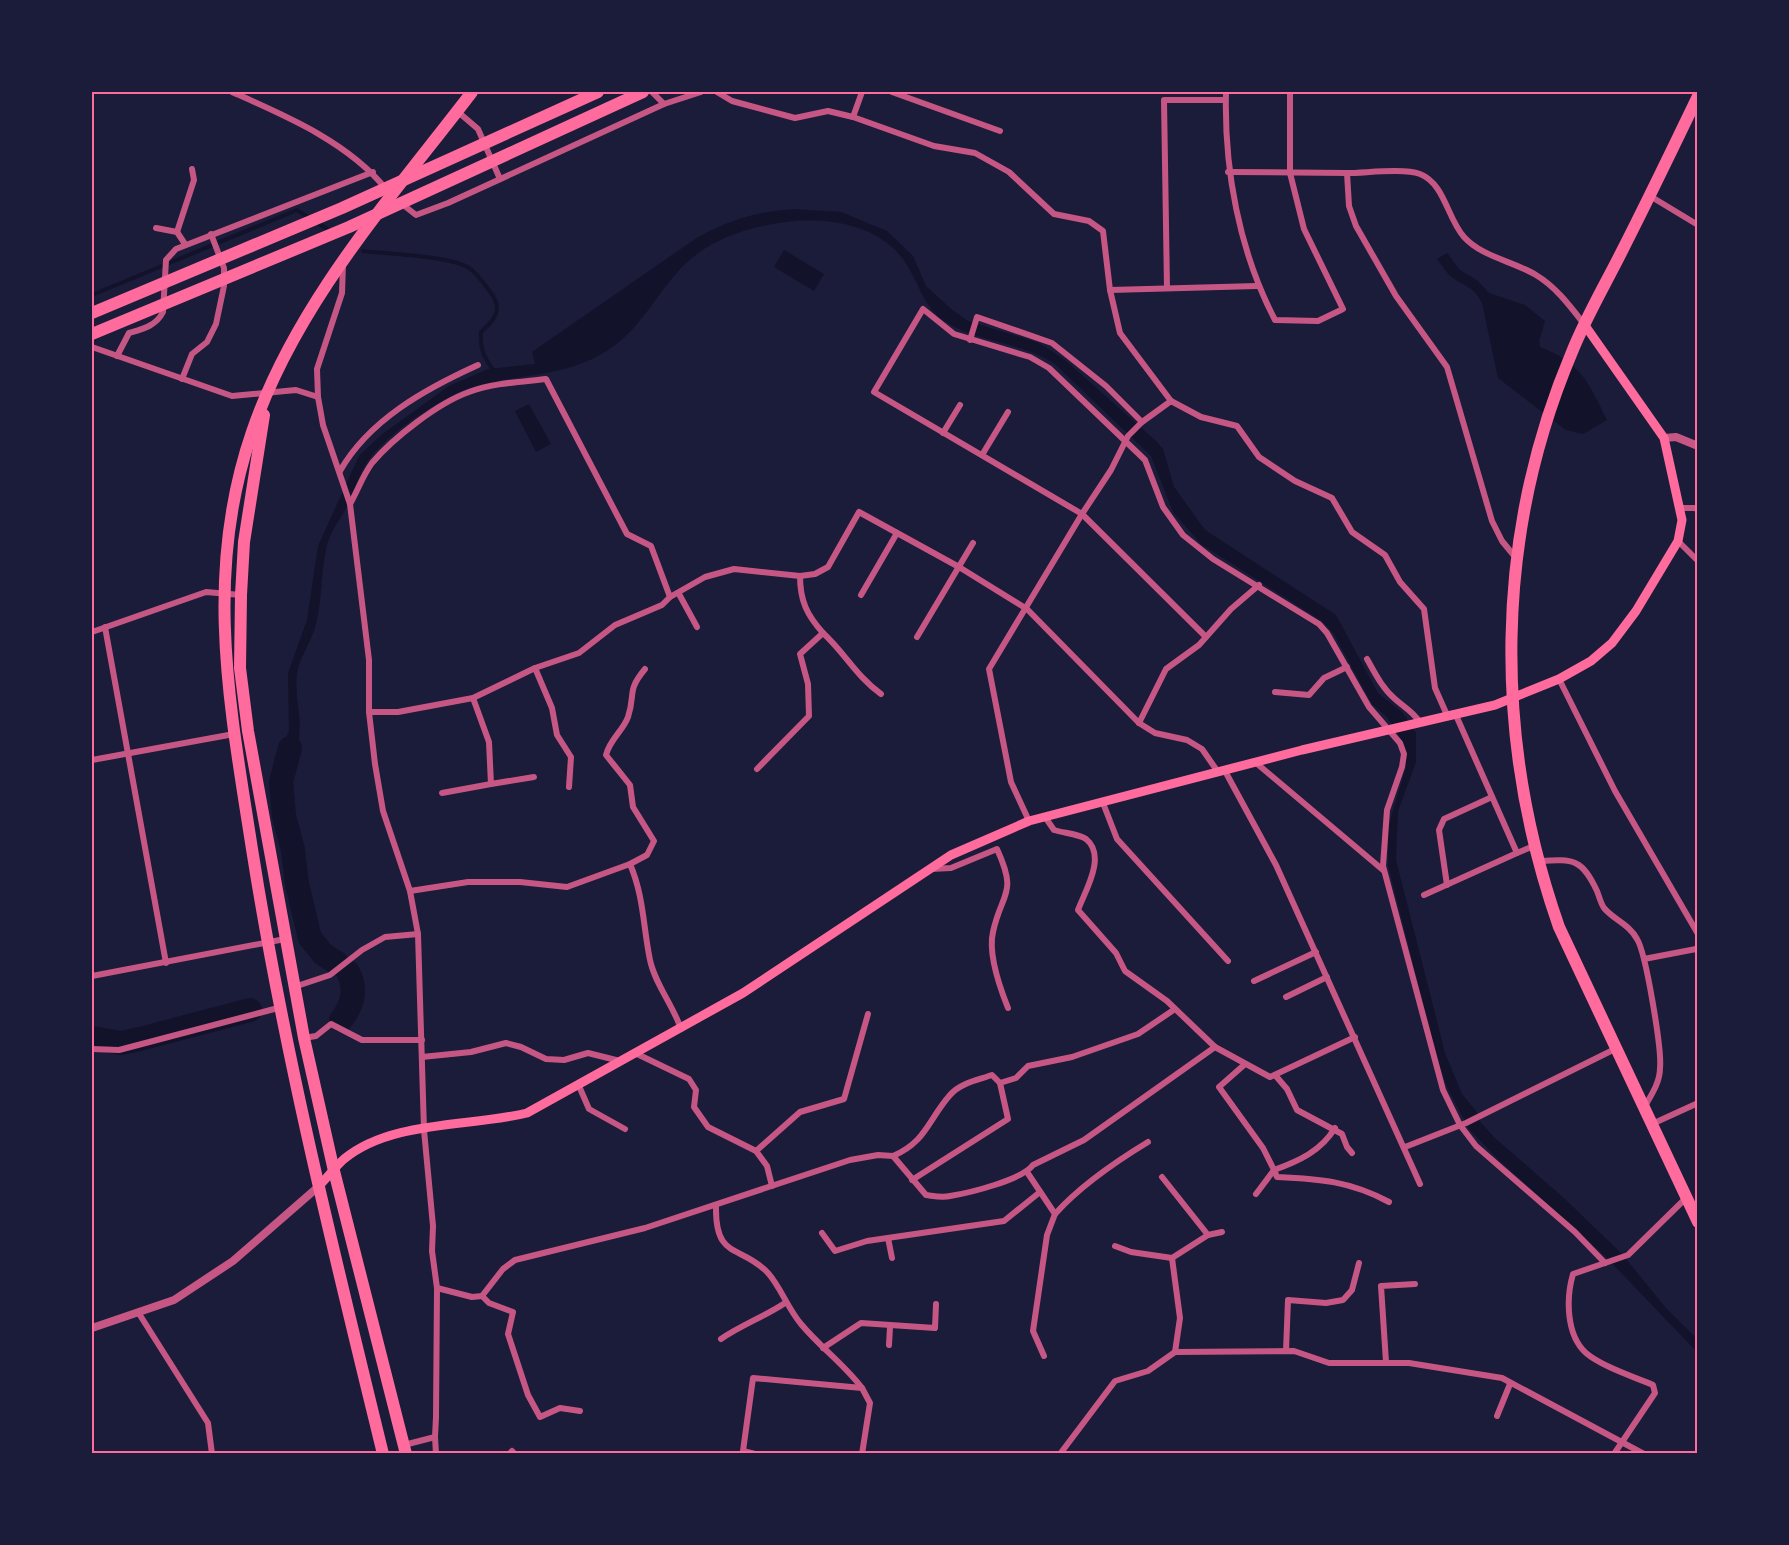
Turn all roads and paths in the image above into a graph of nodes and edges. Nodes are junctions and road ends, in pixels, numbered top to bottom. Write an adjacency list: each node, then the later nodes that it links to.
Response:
1 (232, 92): 21 (street)
2 (472, 92): 16 (highway)
3 (580, 92): 19 (highway)
4 (598, 92): 19 (highway)
5 (643, 92): 39 (highway)
6 (652, 92): 15 (street)
7 (701, 92): 15 (street)
8 (717, 92): 17 (street)
9 (862, 92): 17 (street)
10 (892, 92): 18 (street)
11 (1226, 92): 14 (street)
12 (1290, 92): 24 (street)
13 (1698, 96): 27 (highway)
14 (1225, 100): 22 (street); 35 (street)
15 (664, 104): 25 (street)
16 (457, 111): 25 (street); 26 (highway)
17 (853, 117): 36 (street)
18 (1000, 132)
19 (510, 134): 37 (highway)
20 (192, 169): 30 (street)
21 (372, 172): 26 (street); 31 (street)
22 (1228, 172): 24 (street); 34 (street)
23 (1347, 173): 24 (street); 38 (street); 64 (street)
24 (1290, 174): 34 (street)
25 (500, 179): 26 (street)
26 (392, 196): 33 (highway)
27 (1650, 196): 28 (street); 38 (highway)
28 (1698, 225)
29 (156, 228): 30 (street)
30 (177, 232): 32 (street)
31 (212, 236): 32 (street); 44 (street)
32 (185, 244): 42 (street)
33 (343, 263): 45 (highway); 46 (street)
34 (1257, 286): 35 (street)
35 (1167, 288): 36 (street)
36 (1110, 290): 47 (street)
37 (92, 313)
38 (1584, 324): 53 (main road); 64 (highway)
39 (92, 334)
40 (970, 338): 50 (street); 51 (street); 52 (street)
41 (92, 347): 42 (street)
42 (117, 356): 44 (street)
43 (478, 365): 56 (street)
44 (182, 379): 45 (street)
45 (268, 393): 46 (street); 69 (highway); 71 (highway)
46 (318, 397): 56 (street)
47 (1171, 401): 50 (street); 91 (street)
48 (960, 405): 51 (street)
49 (1008, 412): 55 (street)
50 (1141, 423): 52 (street)
51 (943, 433): 55 (street)
52 (1128, 438): 60 (street); 68 (street)
53 (1664, 438): 54 (street); 58 (main road)
54 (1698, 446)
55 (982, 455): 60 (street)
56 (340, 471): 57 (street)
57 (351, 504): 73 (street); 90 (street)
58 (1679, 508): 59 (street); 62 (main road)
59 (1698, 510)
60 (1082, 514): 74 (street); 80 (street)
61 (897, 533): 66 (street); 67 (street); 72 (street)
62 (1678, 541): 65 (street); 85 (main road)
63 (973, 543): 66 (street)
64 (1516, 559): 89 (highway)
65 (1698, 561)
66 (959, 567): 74 (street); 79 (street)
67 (800, 576): 70 (street); 78 (street)
68 (1259, 585): 80 (street); 82 (street)
69 (224, 594): 71 (street); 75 (street); 95 (highway)
70 (679, 594): 73 (street); 76 (street)
71 (241, 595): 120 (highway)
72 (861, 595)
73 (670, 597): 83 (street)
74 (1027, 609): 93 (street); 108 (street)
75 (105, 627): 77 (street); 96 (street)
76 (697, 627)
77 (92, 632)
78 (823, 633): 87 (street); 99 (street)
79 (917, 637)
80 (1206, 637): 93 (street)
81 (1367, 659): 92 (street)
82 (1347, 667): 86 (street); 94 (street)
83 (535, 668): 88 (street); 103 (street)
84 (645, 669): 112 (street)
85 (1559, 679): 89 (main road); 119 (street)
86 (1275, 692)
87 (881, 693)
88 (473, 698): 90 (street); 102 (street)
89 (1511, 698): 91 (main road); 109 (highway)
90 (369, 712): 116 (street)
91 (1451, 714): 92 (main road); 105 (street)
92 (1416, 722): 94 (main road)
93 (1139, 723): 100 (street)
94 (1393, 728): 98 (main road); 114 (street)
95 (234, 734): 96 (street); 121 (highway)
96 (127, 753): 97 (street); 126 (street)
97 (92, 760)
98 (1255, 762): 100 (main road); 114 (street)
99 (757, 769)
100 (1222, 772): 106 (main road); 123 (street)
101 (534, 777): 102 (street)
102 (491, 784): 104 (street)
103 (570, 788)
104 (442, 793)
105 (1492, 797): 110 (street); 115 (street)
106 (1103, 803): 107 (main road); 125 (street)
107 (1045, 817): 108 (main road); 134 (street)
108 (1029, 821): 113 (main road)
109 (1534, 846): 110 (street); 111 (highway)
110 (1517, 853): 115 (street)
111 (1538, 862): 124 (street); 142 (highway)
112 (630, 864): 116 (street); 136 (street)
113 (929, 869): 133 (street); 136 (main road)
114 (1385, 871): 152 (street)
115 (1447, 885): 117 (street)
116 (410, 891): 118 (street)
117 (1424, 895)
118 (418, 934): 130 (street); 139 (street)
119 (1698, 934)
120 (285, 939): 121 (street); 130 (highway)
121 (266, 942): 126 (street); 132 (highway)
122 (1698, 951): 124 (street)
123 (1316, 952): 128 (street); 129 (street)
124 (1644, 959): 151 (street)
125 (1228, 961)
126 (166, 963): 127 (street)
127 (92, 975)
128 (1328, 977): 131 (street); 137 (street)
129 (1254, 981)
130 (294, 987): 138 (highway)
131 (1286, 997)
132 (278, 1008): 141 (street); 169 (highway)
133 (1008, 1008)
134 (1175, 1009): 140 (street); 148 (street)
135 (868, 1014): 159 (street)
136 (681, 1029): 143 (main road)
137 (1355, 1037): 147 (street); 158 (street)
138 (304, 1038): 139 (street); 163 (highway)
139 (422, 1040): 144 (street)
140 (1215, 1047): 146 (street); 164 (street)
141 (92, 1049)
142 (1615, 1049): 151 (highway); 152 (street)
143 (635, 1053): 145 (main road); 159 (street)
144 (422, 1057): 145 (street); 156 (street)
145 (620, 1060): 149 (main road)
146 (1244, 1065): 147 (street); 162 (street)
147 (1275, 1075): 154 (street)
148 (1000, 1083): 161 (street); 166 (street)
149 (579, 1086): 155 (street); 156 (main road)
150 (1698, 1103): 153 (street)
151 (1643, 1109): 153 (highway)
152 (1463, 1124): 158 (street); 185 (street)
153 (1650, 1125): 172 (highway)
154 (1335, 1128): 160 (street); 162 (street)
155 (625, 1129)
156 (424, 1130): 163 (main road); 187 (street)
157 (1148, 1142): 175 (street)
158 (1405, 1147): 167 (street)
159 (756, 1152): 168 (street)
160 (1352, 1153)
161 (893, 1156): 166 (street); 168 (street)
162 (1274, 1170): 171 (street); 173 (street)
163 (334, 1171): 169 (main road); 207 (highway)
164 (1028, 1172): 166 (street); 170 (street)
165 (1162, 1177): 179 (street)
166 (912, 1180)
167 (1420, 1184)
168 (772, 1186): 174 (street)
169 (318, 1187): 191 (street); 209 (highway)
170 (1040, 1192): 175 (street); 180 (street)
171 (1256, 1194)
172 (1685, 1199): 176 (highway); 185 (street)
173 (1389, 1202)
174 (716, 1206): 188 (street); 189 (street)
175 (1055, 1214): 199 (street)
176 (1698, 1222)
177 (1222, 1232): 179 (street)
178 (822, 1233): 180 (street)
179 (1208, 1235): 183 (street)
180 (888, 1238): 182 (street)
181 (1115, 1246): 183 (street)
182 (892, 1258)
183 (1172, 1258): 198 (street)
184 (1359, 1263): 197 (street)
185 (1607, 1263): 206 (street)
186 (1415, 1284): 200 (street)
187 (437, 1288): 188 (street); 205 (street)
188 (482, 1296): 203 (street)
189 (785, 1303): 194 (street); 196 (street)
190 (936, 1304): 192 (street)
191 (138, 1312): 193 (street); 208 (street)
192 (890, 1327): 195 (street); 196 (street)
193 (92, 1328)
194 (721, 1339)
195 (889, 1345)
196 (823, 1348): 202 (street)
197 (1286, 1351): 198 (street); 200 (street)
198 (1175, 1352): 215 (street)
199 (1044, 1356)
200 (1386, 1362): 201 (street)
201 (1510, 1383): 204 (street); 206 (street)
202 (862, 1388): 213 (street); 214 (street)
203 (580, 1411)
204 (1497, 1416)
205 (435, 1437): 207 (street); 210 (street)
206 (1622, 1441): 216 (street); 217 (street)
207 (404, 1449)
208 (212, 1454)
209 (383, 1454)
210 (436, 1454)
211 (509, 1454): 212 (street)
212 (515, 1454)
213 (755, 1454)
214 (862, 1454)
215 (1060, 1454)
216 (1614, 1454)
217 (1644, 1454)

